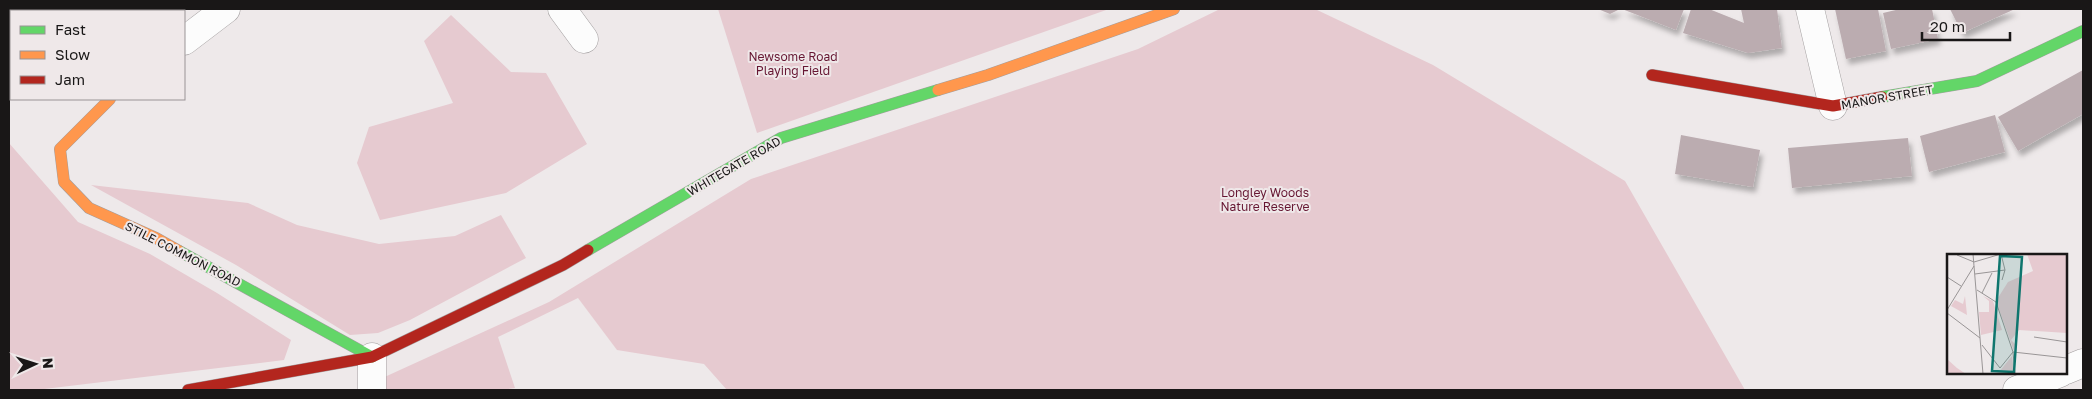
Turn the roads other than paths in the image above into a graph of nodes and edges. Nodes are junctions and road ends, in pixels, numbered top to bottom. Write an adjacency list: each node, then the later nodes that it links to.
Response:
1 (226, 9): 6 (street)
2 (562, 9): 7 (street)
3 (1174, 9): 11 (street, WHITEGATE ROAD)
4 (1810, 9): 10 (street)
5 (2083, 31): 10 (street, MANOR STREET)
6 (185, 40)
7 (584, 40)
8 (1652, 75): 10 (street, MANOR STREET)
9 (109, 100): 11 (street, STILE COMMON ROAD)
10 (1833, 106)
11 (372, 356): 15 (street, WHITEGATE ROAD); 16 (street)
12 (2083, 363): 13 (street)
13 (2067, 370)
14 (2057, 374): 17 (street)
15 (188, 390)
16 (372, 390)
17 (2017, 390)

